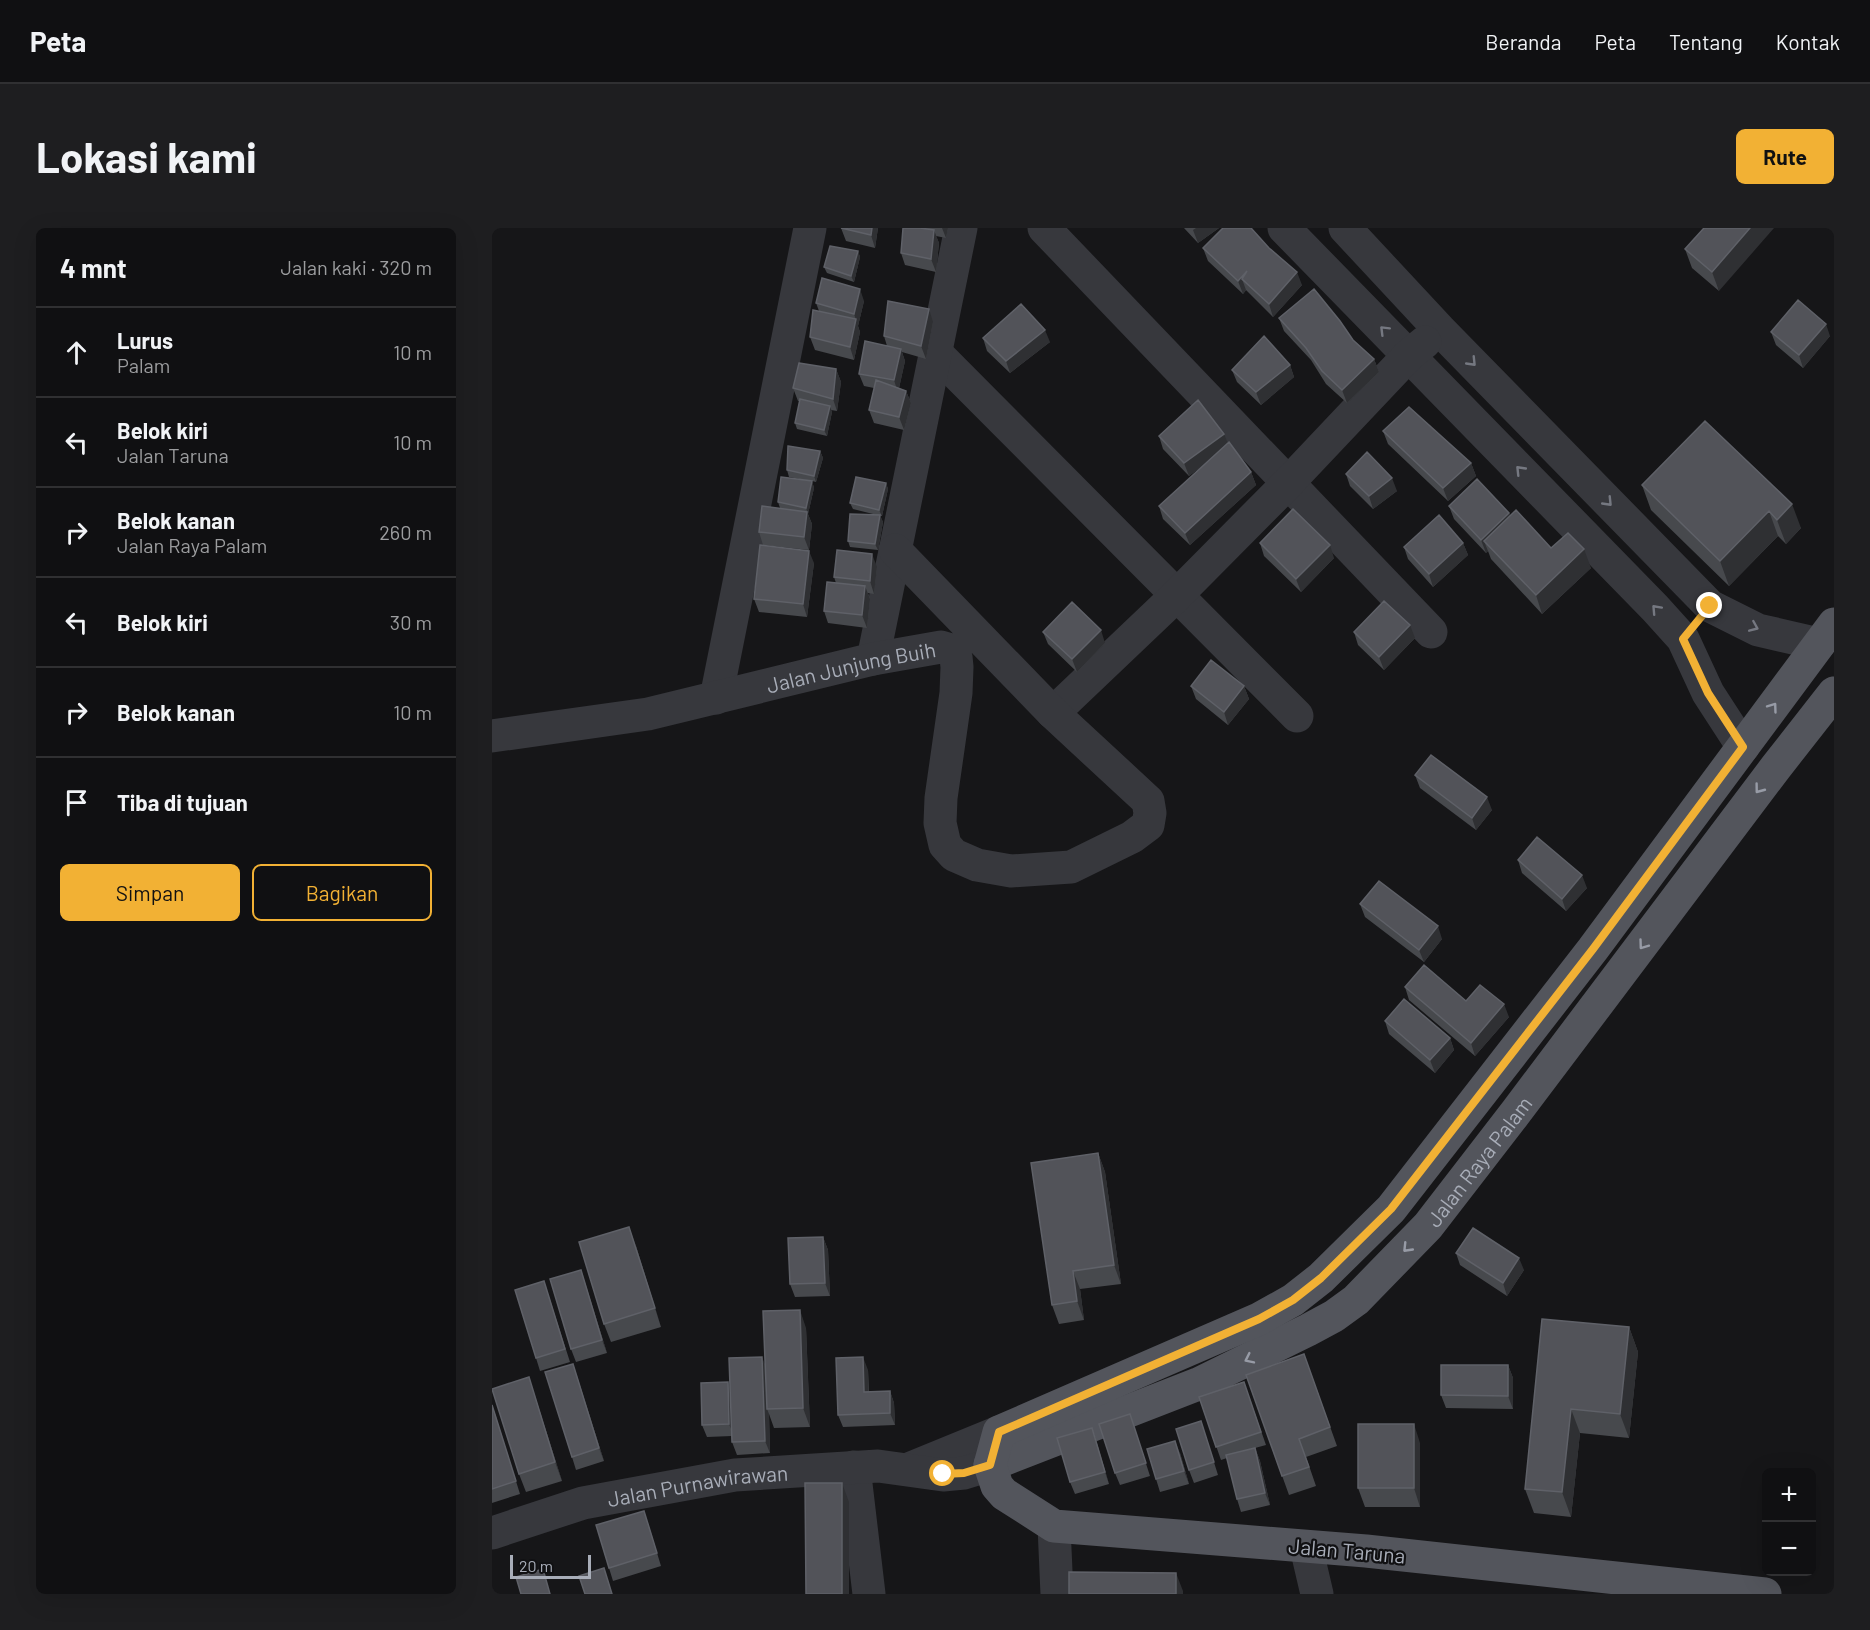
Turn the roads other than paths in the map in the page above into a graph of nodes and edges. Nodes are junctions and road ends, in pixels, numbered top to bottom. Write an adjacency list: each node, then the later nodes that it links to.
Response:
1 (810, 228): 20 (street)
2 (961, 228): 7 (street)
3 (1044, 228): 9 (street)
4 (1284, 228): 8 (street, one-way to 4)
5 (1345, 228): 6 (street)
6 (1440, 330): 8 (street); 12 (street, one-way to 12)
7 (936, 353): 10 (street); 11 (street)
8 (1409, 355): 9 (street); 15 (street, one-way to 8)
9 (1288, 483): 11 (street); 13 (street)
10 (895, 550): 16 (street); 18 (street)
11 (1177, 595): 21 (street); 22 (street)
12 (1710, 606): 14 (street, one-way to 14); 15 (street)
13 (1431, 632)
14 (1827, 634): 24 (main road, Jalan Raya Palam, one-way to 14)
15 (1683, 639): 24 (street)
16 (982, 640): 17 (street); 21 (street)
17 (951, 650): 18 (street, Jalan Junjung Buih); 21 (street, Jalan Junjung Buih)
18 (873, 659): 20 (street, Jalan Junjung Buih)
19 (1834, 693): 26 (main road, Jalan Raya Palam, one-way to 26)
20 (716, 698): 23 (street, Jalan Junjung Buih)
21 (1053, 713)
22 (1297, 716)
23 (492, 736)
24 (1743, 747): 25 (main road, Jalan Raya Palam)
25 (1593, 949): 26 (main road); 27 (main road, Jalan Raya Palam)
26 (1623, 971): 28 (main road, Jalan Raya Palam, one-way to 28)
27 (999, 1432): 28 (main road); 30 (street)
28 (990, 1465): 30 (street, Jalan Purnawirawan); 31 (main road, Jalan Taruna)
29 (854, 1467): 30 (street, Jalan Purnawirawan); 32 (street, Jalan Purnawirawan); 34 (street)
30 (906, 1470)
31 (1054, 1526): 33 (main road, Jalan Taruna); 35 (street)
32 (492, 1533)
33 (1306, 1547): 36 (street); 37 (main road, Jalan Taruna)
34 (869, 1594)
35 (1057, 1594)
36 (1317, 1594)
37 (1765, 1594)

